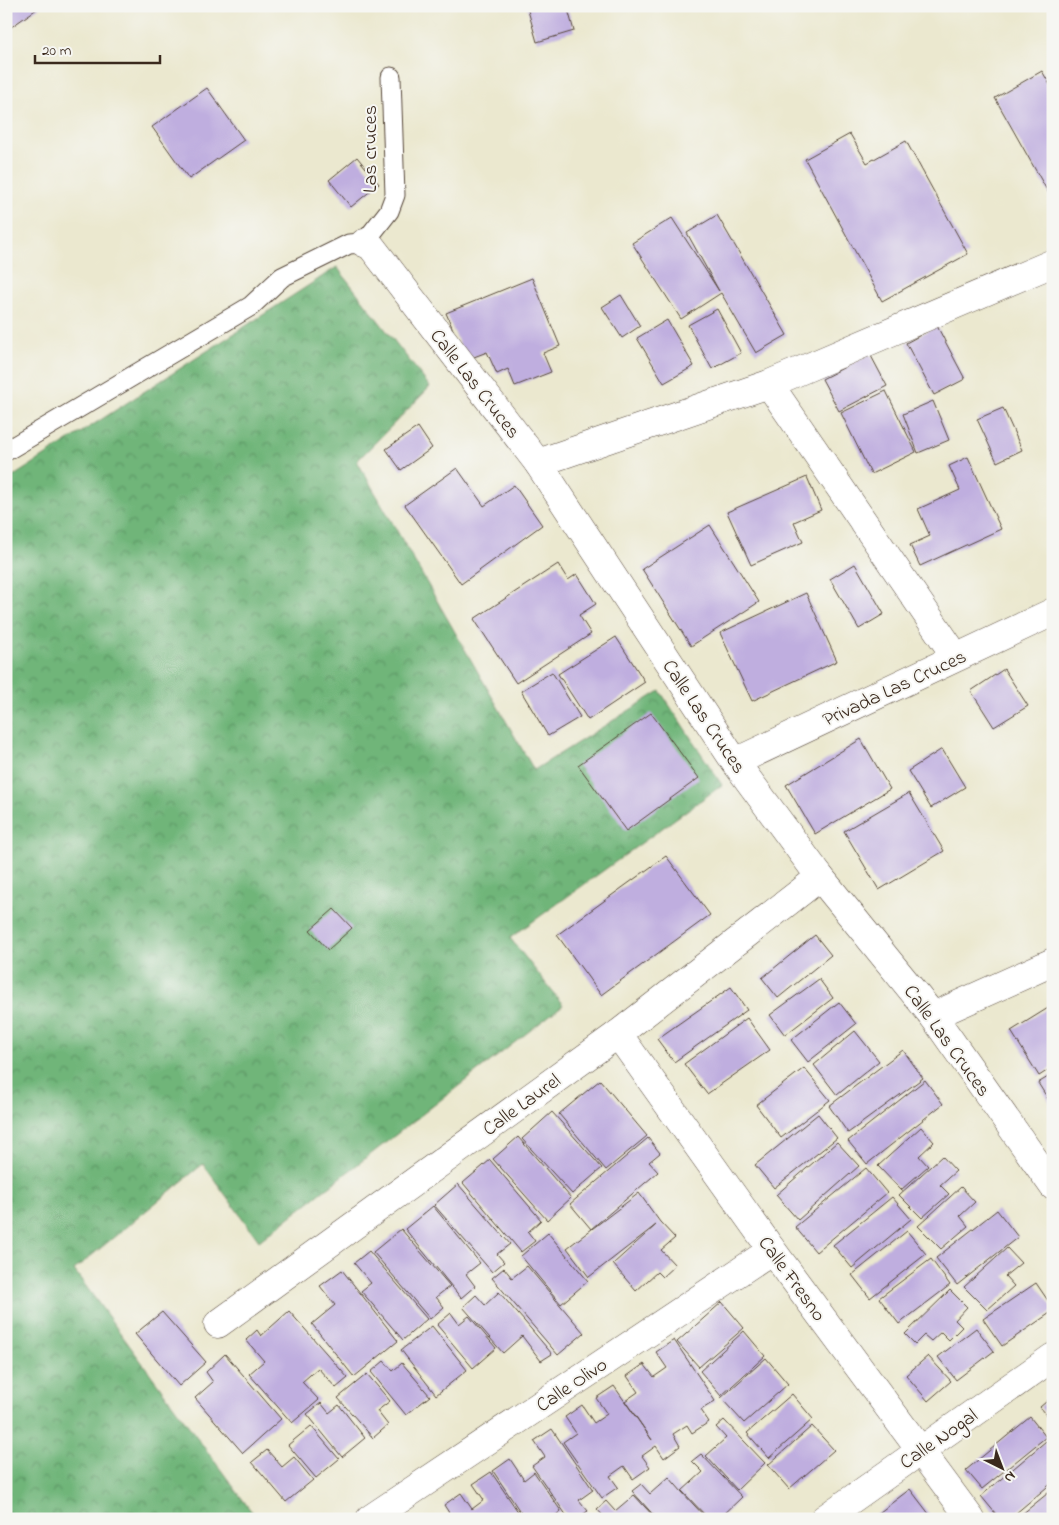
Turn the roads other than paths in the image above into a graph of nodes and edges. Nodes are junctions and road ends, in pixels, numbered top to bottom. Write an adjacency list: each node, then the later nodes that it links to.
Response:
1 (391, 77): 2 (lane, Las cruces)
2 (364, 243): 5 (lane); 6 (street, Calle Las Cruces)
3 (1053, 263): 4 (street)
4 (769, 384): 6 (street); 8 (street)
5 (6, 451)
6 (538, 464): 9 (street, Calle Las Cruces)
7 (1053, 612): 8 (street, Privada Las Cruces)
8 (956, 657): 9 (street, Privada Las Cruces)
9 (735, 762): 10 (street, Calle Las Cruces)
10 (820, 877): 12 (street, Calle Las Cruces); 13 (street, Calle Laurel)
11 (1053, 962): 12 (street)
12 (933, 1016): 14 (street, Calle Las Cruces)
13 (618, 1034): 15 (street, Calle Fresno); 16 (street, Calle Laurel)
14 (1053, 1186)
15 (772, 1250): 18 (street, Calle Fresno); 19 (street, Calle Olivo)
16 (218, 1324)
17 (1053, 1358): 18 (street, Calle Nogal)
18 (920, 1450): 20 (street, Calle Nogal); 21 (street, Calle Fresno)
19 (370, 1519)
20 (824, 1519)
21 (971, 1519)

